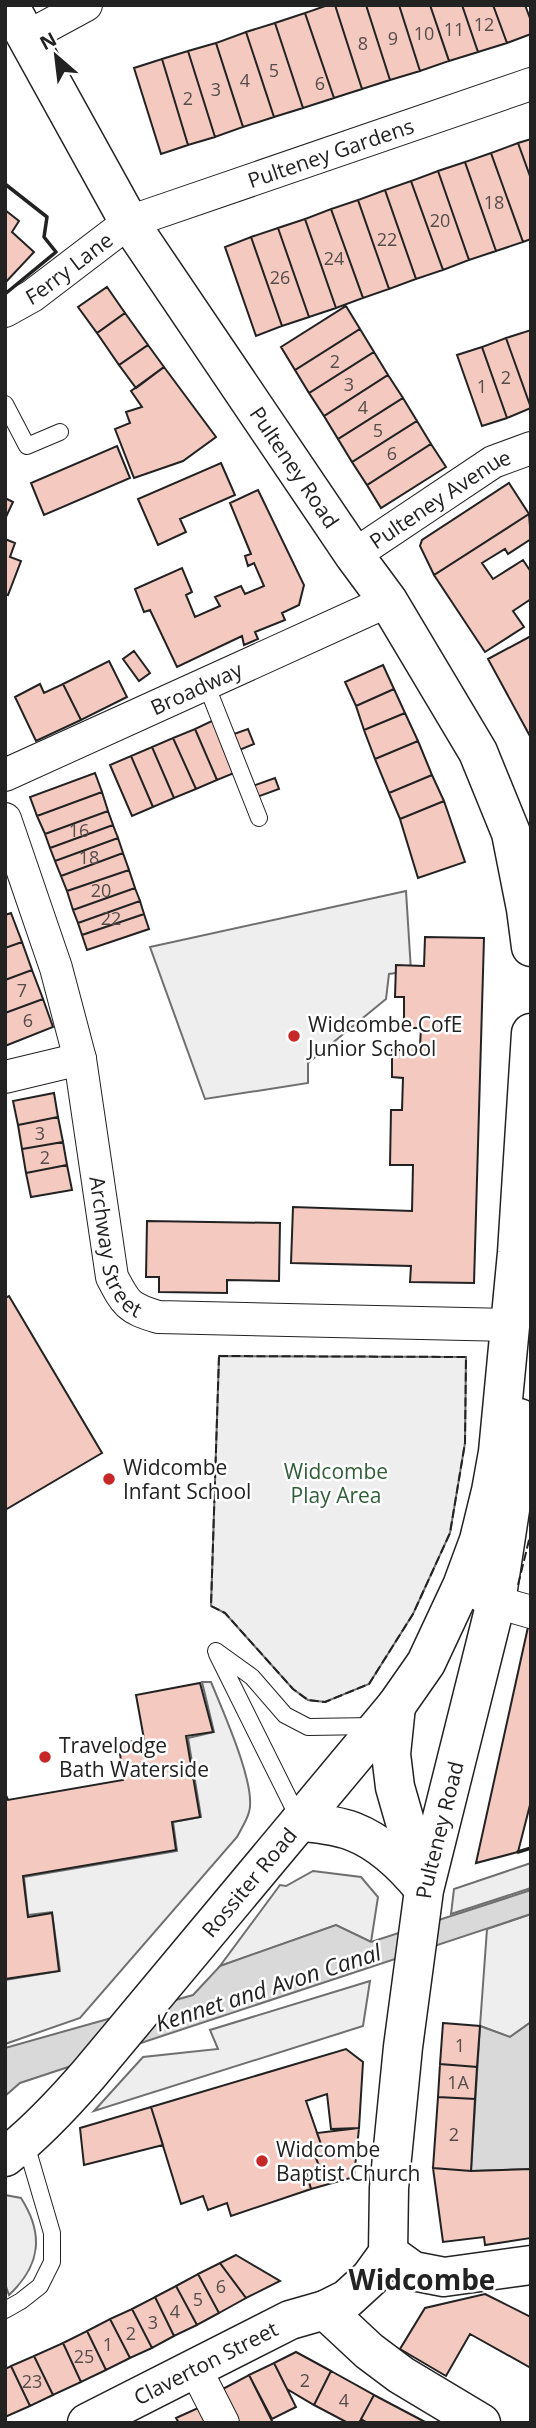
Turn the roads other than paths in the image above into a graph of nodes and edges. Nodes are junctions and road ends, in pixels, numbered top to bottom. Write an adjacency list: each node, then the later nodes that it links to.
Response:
1 (86, 5): 2 (street)
2 (18, 21): 4 (main road, Pulteney Road)
3 (531, 83): 4 (street, Pulteney Gardens)
4 (129, 222): 5 (street, Ferry Lane); 9 (main road, Pulteney Road)
5 (5, 312)
6 (5, 404): 7 (lane)
7 (60, 432)
8 (531, 448): 9 (street, Pulteney Avenue)
9 (354, 555): 10 (main road, Pulteney Road)
10 (388, 601): 11 (street, Broadway); 15 (main road, Pulteney Road)
11 (206, 684): 12 (street, Broadway); 13 (lane)
12 (5, 775)
13 (259, 818)
14 (5, 819): 17 (street, Archway Street)
15 (531, 947)
16 (531, 1033): 19 (main road, Pulteney Road)
17 (80, 1059): 18 (street); 19 (street, Archway Street)
18 (5, 1077)
19 (511, 1325): 20 (main road, Pulteney Road); 21 (main road, Pulteney Road)
20 (461, 1586): 21 (street); 22 (main road, Rossiter Road)
21 (514, 1607): 24 (main road, Pulteney Road)
22 (387, 1716): 23 (main road, Rossiter Road); 23 (lane); 24 (main road)
23 (300, 1821): 24 (main road); 25 (main road, Rossiter Road)
24 (423, 1900): 26 (main road, Pulteney Road)
25 (15, 2149): 29 (lane)
26 (388, 2253): 27 (main road); 28 (main road)
27 (531, 2266)
28 (325, 2309): 30 (main road, Claverton Street); 33 (main road)
29 (5, 2310)
30 (196, 2370): 31 (main road, Claverton Street); 32 (street)
31 (87, 2423)
32 (223, 2423)
33 (481, 2423)

